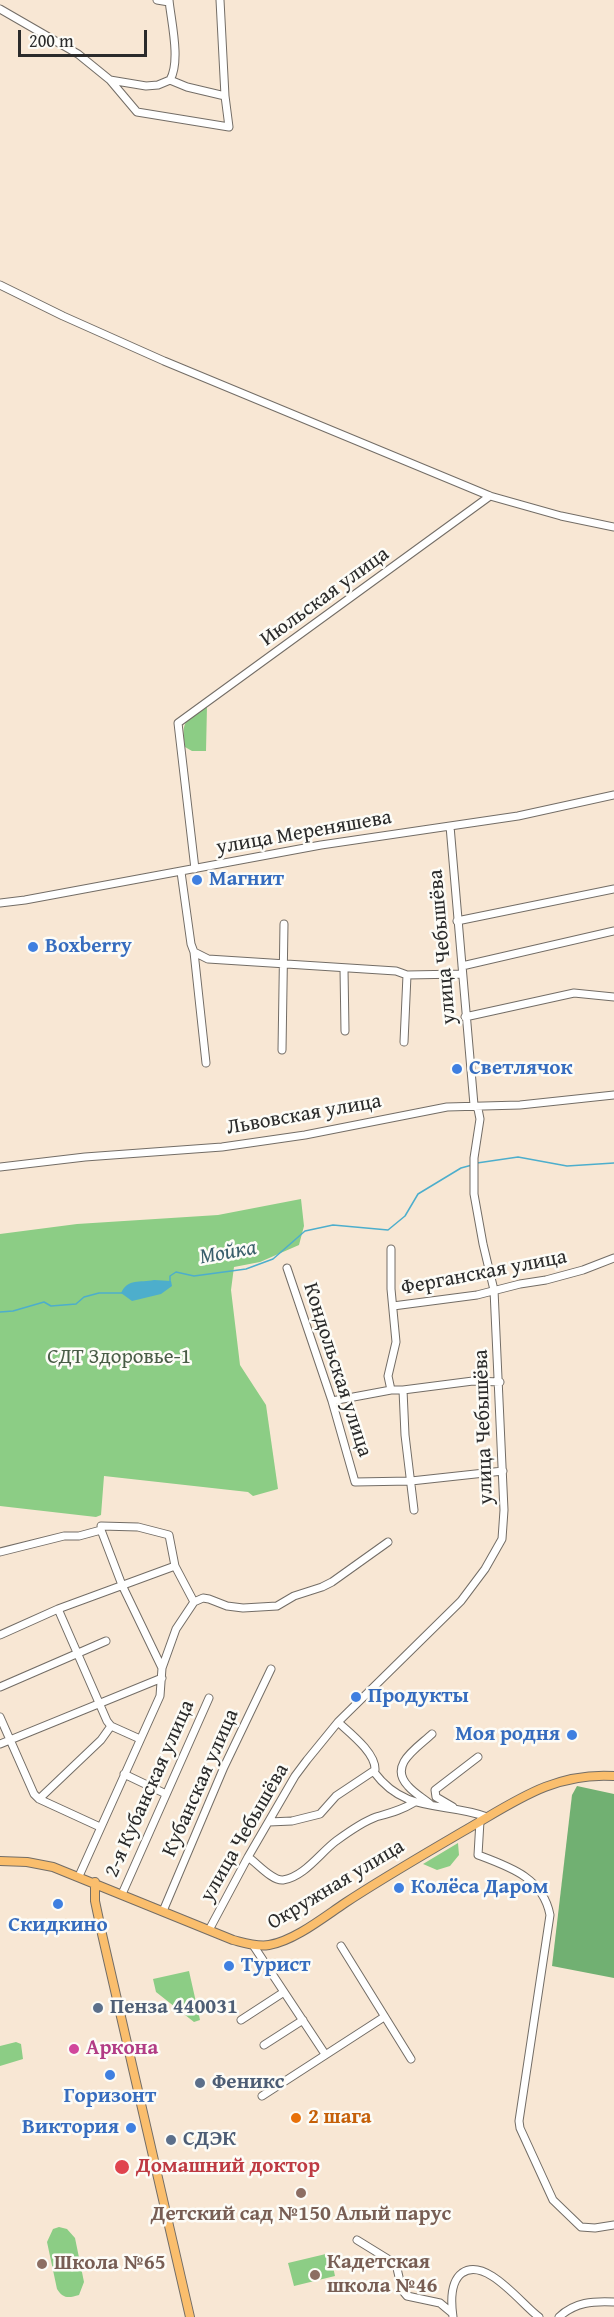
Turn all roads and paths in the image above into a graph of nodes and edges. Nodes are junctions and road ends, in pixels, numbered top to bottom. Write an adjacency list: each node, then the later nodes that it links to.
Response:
1 (156, 0): 3 (street)
2 (220, 0): 7 (street)
3 (169, 1): 6 (street)
4 (0, 9): 5 (street)
5 (110, 80): 6 (street); 7 (street)
6 (170, 80): 7 (street)
7 (225, 96)
8 (0, 285): 9 (street)
9 (490, 496): 10 (street); 13 (street, Июльская улица)
10 (614, 527)
11 (614, 795): 12 (street, улица Мереняшева)
12 (450, 826): 13 (street, улица Мереняшева); 17 (street, улица Чебышёва)
13 (195, 869): 14 (street, улица Мереняшева)
14 (181, 872): 16 (street, улица Мереняшева); 20 (street)
15 (614, 889): 17 (street)
16 (0, 903)
17 (457, 921): 23 (street, улица Чебышёва)
18 (284, 924): 21 (street)
19 (614, 931): 23 (street)
20 (194, 952): 21 (street); 30 (street)
21 (283, 964): 22 (street); 29 (street)
22 (344, 969): 24 (street); 27 (street)
23 (462, 970): 24 (street); 26 (street, улица Чебышёва)
24 (407, 975): 28 (street)
25 (614, 997): 26 (street)
26 (465, 1017): 32 (street, улица Чебышёва)
27 (345, 1031)
28 (404, 1042)
29 (282, 1050)
30 (206, 1063)
31 (614, 1095): 32 (street, Львовская улица)
32 (474, 1105): 33 (street, Львовская улица); 37 (street, улица Чебышёва)
33 (0, 1167)
34 (390, 1249): 38 (street)
35 (614, 1258): 37 (street, Ферганская улица)
36 (287, 1268): 42 (street, Кондольская улица)
37 (494, 1290): 38 (street, Ферганская улица); 39 (street, улица Чебышёва)
38 (393, 1306): 40 (street)
39 (500, 1382): 41 (street); 43 (street, улица Чебышёва)
40 (391, 1390): 41 (street); 42 (street)
41 (403, 1390): 44 (street)
42 (332, 1401): 44 (street, Кондольская улица)
43 (503, 1471): 44 (street); 63 (street, улица Чебышёва)
44 (411, 1481): 45 (street)
45 (414, 1510)
46 (101, 1528): 48 (street); 49 (street); 50 (street)
47 (388, 1542): 51 (street)
48 (0, 1552)
49 (175, 1566): 50 (street); 51 (street)
50 (122, 1585): 52 (street); 56 (street)
51 (194, 1602): 56 (street)
52 (58, 1609): 53 (street); 55 (street)
53 (0, 1635)
54 (106, 1641): 55 (street)
55 (76, 1653): 59 (street); 61 (street)
56 (162, 1668): 58 (street)
57 (271, 1669): 86 (street, Кубанская улица)
58 (162, 1678): 61 (street); 66 (street)
59 (0, 1687)
60 (209, 1698): 73 (street, 2-я Кубанская улица)
61 (100, 1704): 64 (street); 67 (street)
62 (0, 1718): 67 (street)
63 (338, 1722): 70 (street); 79 (street, улица Чебышёва)
64 (111, 1726): 66 (street); 74 (street)
65 (432, 1734): 76 (street)
66 (141, 1738): 71 (street)
67 (10, 1740): 68 (street); 74 (street)
68 (0, 1744)
69 (478, 1757): 77 (street)
70 (374, 1772): 75 (street); 79 (street)
71 (124, 1774): 73 (street); 80 (street)
72 (614, 1776): 78 (main road, Окружная улица)
73 (166, 1794): 85 (street, 2-я Кубанская улица)
74 (39, 1799): 80 (street)
75 (415, 1802): 76 (street); 81 (street)
76 (432, 1806): 77 (street)
77 (458, 1810): 78 (street)
78 (484, 1819): 88 (main road, Окружная улица); 98 (street)
79 (269, 1822): 81 (street, улица Чебышёва)
80 (100, 1827): 83 (street)
81 (248, 1857): 87 (street, улица Чебышёва)
82 (0, 1862): 83 (main road, Окружная улица)
83 (79, 1876): 84 (main road, Окружная улица)
84 (95, 1882): 85 (main road, Окружная улица); 102 (main road)
85 (122, 1894): 86 (main road, Окружная улица)
86 (163, 1911): 87 (main road, Окружная улица)
87 (209, 1930): 88 (main road, Окружная улица)
88 (253, 1945): 90 (street)
89 (341, 1946): 91 (street)
90 (284, 1992): 92 (street); 93 (street)
91 (384, 2017): 95 (street); 96 (street)
92 (241, 2020)
93 (303, 2020): 94 (street); 95 (street)
94 (264, 2045)
95 (325, 2054): 97 (street)
96 (411, 2059)
97 (262, 2096)
98 (614, 2225)
99 (357, 2240): 101 (street)
100 (614, 2302): 104 (street)
101 (453, 2315): 103 (street)
102 (190, 2317)
103 (539, 2317)
104 (559, 2317)

